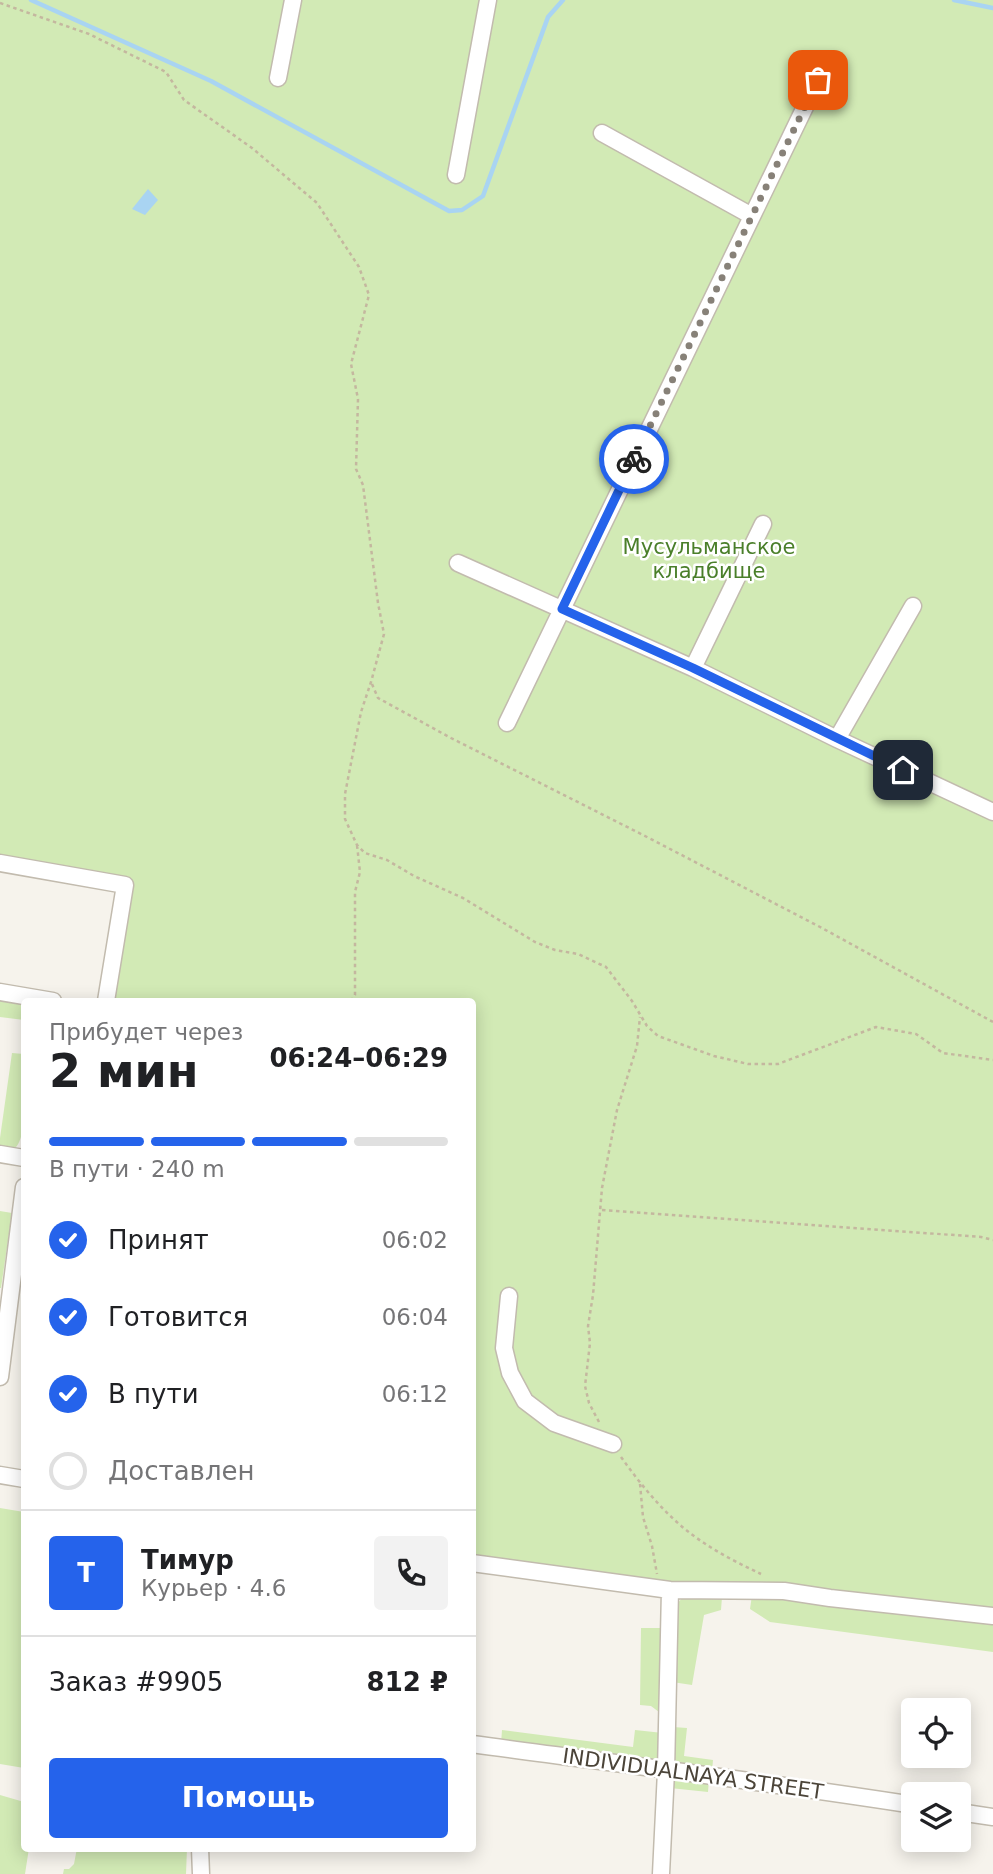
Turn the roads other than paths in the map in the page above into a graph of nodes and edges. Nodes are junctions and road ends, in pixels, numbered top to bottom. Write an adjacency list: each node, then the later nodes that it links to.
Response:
1 (293, 0): 3 (street)
2 (488, 0): 6 (street)
3 (278, 78)
4 (818, 80): 7 (street)
5 (602, 133): 7 (street)
6 (456, 175)
7 (752, 216): 11 (street)
8 (763, 524): 12 (street)
9 (458, 563): 11 (street)
10 (913, 606): 14 (street)
11 (562, 609): 12 (street); 13 (street)
12 (693, 668): 14 (street)
13 (507, 723)
14 (837, 739): 15 (street)
15 (993, 812)
16 (0, 863): 19 (street)
17 (0, 992): 18 (street)
18 (35, 998)
19 (106, 998)
20 (0, 1154): 21 (street)
21 (21, 1158)
22 (21, 1210): 24 (street)
23 (509, 1296): 25 (street)
24 (1, 1367)
25 (613, 1444)
26 (0, 1475): 27 (street)
27 (21, 1478)
28 (476, 1564): 29 (street)
29 (663, 1589): 30 (street); 32 (street)
30 (993, 1616)
31 (476, 1745): 32 (street, INDIVIDUALNAYA STREET)
32 (666, 1771): 33 (street, INDIVIDUALNAYA STREET); 38 (street)
33 (901, 1803)
34 (971, 1814): 35 (street)
35 (993, 1817)
36 (200, 1852): 37 (street)
37 (201, 1874)
38 (661, 1874)

